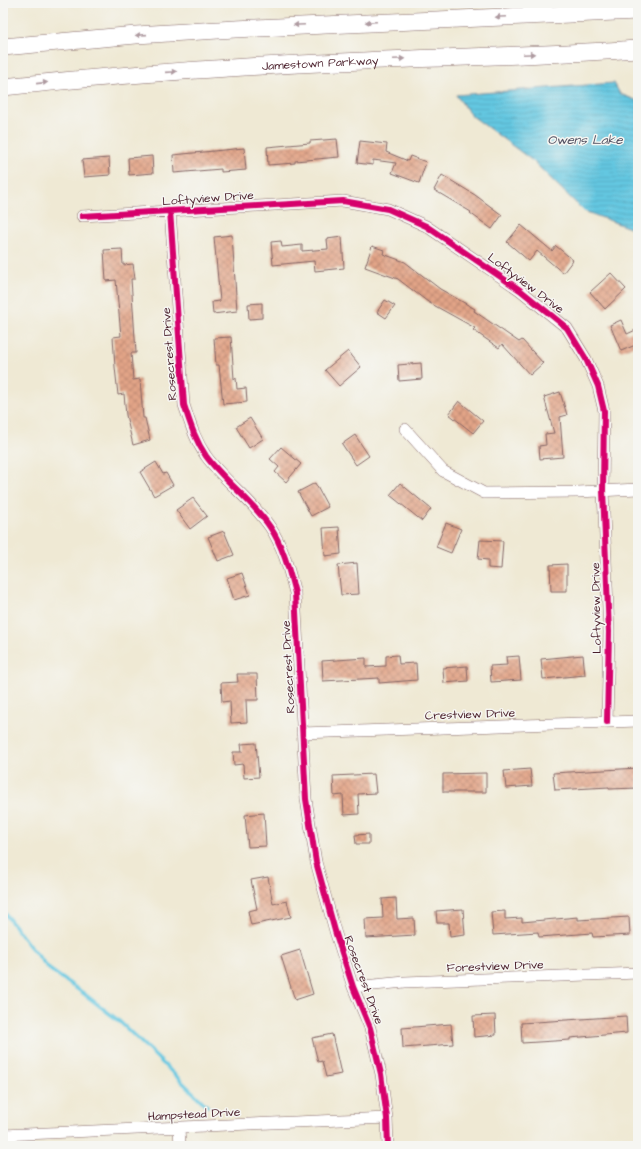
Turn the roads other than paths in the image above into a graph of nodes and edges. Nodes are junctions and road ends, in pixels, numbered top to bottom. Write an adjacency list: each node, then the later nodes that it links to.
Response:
1 (638, 11): 2 (main road, one-way to 2)
2 (3, 47)
3 (638, 49): 4 (main road, Jamestown Parkway, one-way to 3)
4 (3, 87)
5 (170, 211): 6 (street, Loftyview Drive); 9 (street, Loftyview Drive); 12 (street, Rosecrest Drive)
6 (82, 216)
7 (405, 429): 9 (street)
8 (638, 489): 9 (street)
9 (603, 490): 10 (street, Loftyview Drive)
10 (607, 722): 11 (street, Crestview Drive); 12 (street, Crestview Drive)
11 (638, 722)
12 (302, 733): 14 (street, Rosecrest Drive)
13 (638, 974): 14 (street, Forestview Drive)
14 (353, 987): 15 (street, Rosecrest Drive)
15 (387, 1118): 16 (street, Hampstead Drive); 19 (street, Rosecrest Drive)
16 (179, 1128): 17 (street, Hampstead Drive); 18 (street)
17 (3, 1135)
18 (180, 1146)
19 (388, 1146)

